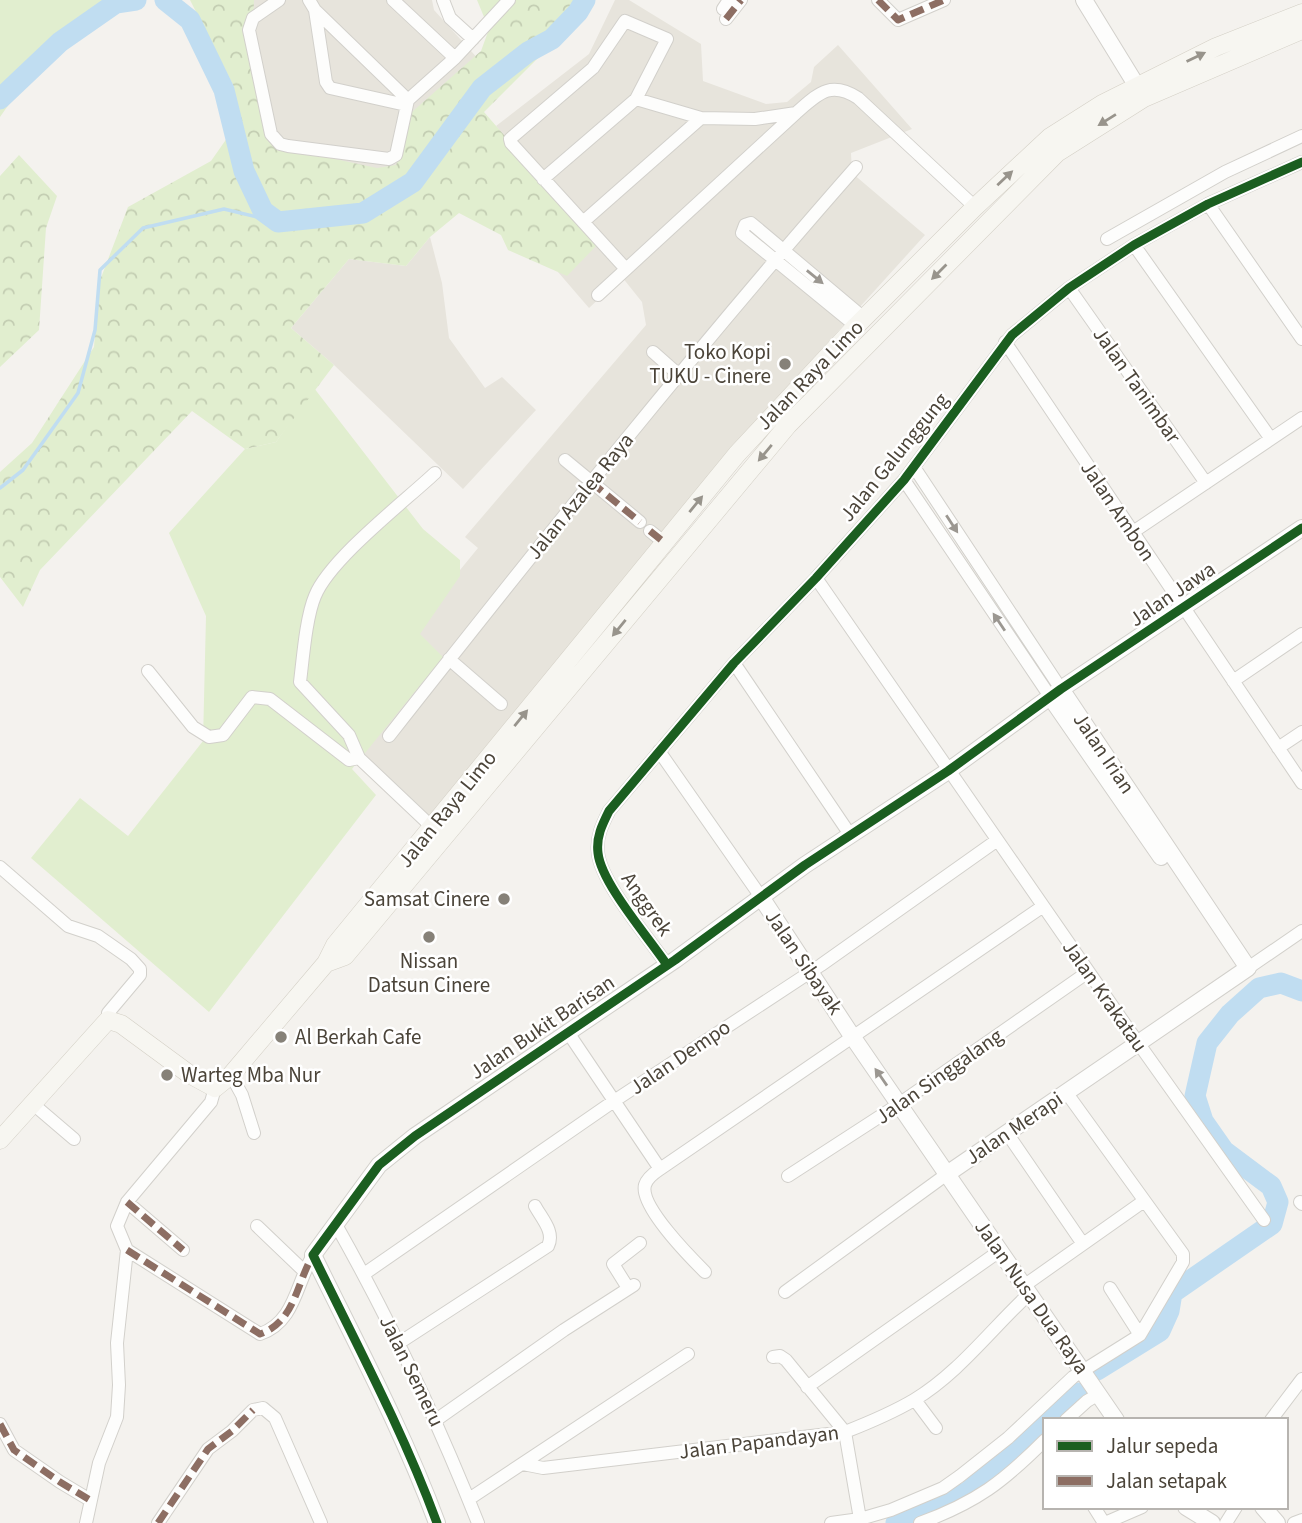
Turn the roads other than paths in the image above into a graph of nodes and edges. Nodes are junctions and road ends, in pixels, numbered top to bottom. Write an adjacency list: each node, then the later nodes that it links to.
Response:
1 (279, 0): 17 (street)
2 (393, 0): 14 (street)
3 (443, 0): 13 (street)
4 (509, 0): 13 (street)
5 (741, 0): 10 (street)
6 (878, 0): 7 (street)
7 (944, 0)
8 (1084, 0): 15 (street)
9 (312, 5): 17 (street); 17 (street)
10 (726, 9)
11 (1302, 13): 15 (main road, Jalan Raya Limo, one-way to 11)
12 (1302, 30): 15 (main road, Jalan Raya Limo)
13 (473, 39): 14 (street)
14 (455, 58): 17 (street)
15 (1141, 92): 25 (main road, Jalan Raya Limo, one-way to 15); 49 (main road, Jalan Raya Limo, one-way to 49)
16 (636, 99): 19 (street); 23 (street); 23 (street)
17 (407, 102)
18 (796, 113): 19 (street); 25 (street); 30 (street)
19 (701, 118): 26 (street)
20 (1302, 136): 27 (street)
21 (1302, 162): 24 (street, Jalan Galunggung)
22 (856, 167): 29 (street, Jalan Azalea Raya)
23 (542, 178): 26 (street)
24 (1208, 204): 28 (street, Jalan Galunggung); 34 (street)
25 (975, 207): 33 (main road, Jalan Raya Limo)
26 (583, 222): 30 (street)
27 (1107, 239)
28 (1134, 245): 31 (street, Jalan Galunggung); 39 (street)
29 (779, 256): 33 (street); 37 (street, Jalan Azalea Raya)
30 (625, 269): 32 (street)
31 (1069, 288): 35 (street, Jalan Galunggung); 45 (street, Jalan Tanimbar)
32 (598, 295)
33 (860, 322): 48 (main road, Jalan Raya Limo, one-way to 33)
34 (1302, 339)
35 (1005, 342): 41 (street, Jalan Galunggung); 47 (street, Jalan Ambon)
36 (653, 352): 37 (street)
37 (679, 375): 44 (street, Jalan Azalea Raya)
38 (1302, 418): 39 (street)
39 (1271, 439): 45 (street)
40 (565, 460): 44 (street)
41 (914, 467): 43 (street, Jalan Galunggung); 57 (street, Jalan Irian, one-way to 57)
42 (435, 473): 63 (street)
43 (904, 480): 50 (street, Jalan Galunggung); 57 (street, Jalan Irian, one-way to 43)
44 (591, 482): 48 (street); 53 (street, Jalan Azalea Raya)
45 (1206, 483): 47 (street)
46 (1302, 528): 51 (street, Jalan Jawa)
47 (1133, 532): 51 (street, Jalan Ambon)
48 (665, 543): 49 (main road, Jalan Raya Limo)
49 (654, 571): 66 (main road, Jalan Raya Limo)
50 (816, 578): 54 (street, Jalan Galunggung); 64 (street)
51 (1184, 607): 56 (street, Jalan Ambon); 57 (street, Jalan Jawa)
52 (1302, 634): 56 (street)
53 (449, 659): 58 (street); 60 (street, Jalan Azalea Raya)
54 (734, 663): 62 (street, Jalan Galunggung); 68 (street)
55 (148, 671): 63 (street)
56 (1233, 681): 61 (street, Jalan Ambon)
57 (1056, 693): 64 (street, Jalan Bukit Barisan); 77 (street, Jalan Irian)
58 (501, 704)
59 (1302, 732): 61 (street)
60 (389, 736)
61 (1278, 748): 65 (street, Jalan Ambon)
62 (659, 751): 70 (street, Jalan Galunggung); 72 (street, Jalan Sibayak)
63 (359, 758): 67 (street)
64 (948, 771): 68 (street, Jalan Bukit Barisan); 69 (street, Jalan Krakatau)
65 (1302, 783)
66 (460, 806): 67 (main road, Jalan Raya Limo); 75 (main road, Jalan Raya Limo)
67 (432, 827): 75 (main road, Jalan Raya Limo)
68 (851, 836): 72 (street, Jalan Bukit Barisan)
69 (996, 841): 73 (street, Jalan Krakatau); 78 (street, Jalan Dempo)
70 (600, 863): 76 (street, Anggrek)
71 (0, 867): 80 (street)
72 (761, 897): 76 (street, Jalan Bukit Barisan); 78 (street, Jalan Sibayak)
73 (1042, 907): 79 (street, Jalan Krakatau); 82 (street)
74 (1302, 931): 77 (street)
75 (326, 963): 84 (main road)
76 (667, 965): 81 (street, Jalan Bukit Barisan)
77 (1244, 970): 83 (street, Jalan Merapi)
78 (809, 971): 82 (street, Jalan Sibayak); 87 (street, Jalan Dempo)
79 (1088, 972): 83 (street, Jalan Krakatau); 89 (street, Jalan Singgalang)
80 (108, 1020): 85 (main road); 88 (main road)
81 (567, 1031): 87 (street); 101 (street, Jalan Bukit Barisan)
82 (852, 1036): 89 (street, Jalan Sibayak, one-way to 82); 94 (street)
83 (1138, 1043): 86 (street, Jalan Merapi); 100 (street, Jalan Krakatau)
84 (231, 1075): 85 (main road); 90 (street)
85 (215, 1088): 98 (street)
86 (1066, 1092): 91 (street, Jalan Merapi); 97 (street)
87 (614, 1101): 94 (street); 111 (street, Jalan Dempo)
88 (33, 1104): 92 (main road); 93 (street)
89 (900, 1104): 95 (street, Jalan Sibayak); 96 (street, Jalan Singgalang)
90 (254, 1133)
91 (1007, 1133): 95 (street, Jalan Merapi); 104 (street)
92 (1, 1137)
93 (74, 1139)
94 (660, 1168): 110 (street)
95 (947, 1174): 107 (street, Jalan Nusa Dua Raya); 114 (street, Jalan Merapi)
96 (788, 1177)
97 (1144, 1201): 104 (street, Jalan Papandayan); 115 (street)
98 (127, 1202): 105 (street); 106 (street)
99 (535, 1206): 116 (street)
100 (1264, 1220)
101 (335, 1223): 108 (street, Jalan Bukit Barisan); 111 (street, Jalan Semeru)
102 (257, 1226): 109 (street)
103 (640, 1243): 127 (street)
104 (1083, 1244): 113 (street, Jalan Papandayan)
105 (127, 1250): 109 (street); 134 (street)
106 (183, 1250)
107 (1001, 1250): 113 (street, Jalan Nusa Dua Raya); 121 (street)
108 (313, 1255): 109 (street); 143 (street)
109 (304, 1270)
110 (705, 1272)
111 (364, 1274): 116 (street, Jalan Semeru)
112 (1110, 1288): 115 (street)
113 (1028, 1289): 119 (street, Jalan Nusa Dua Raya); 123 (street, Jalan Papandayan)
114 (785, 1292)
115 (1140, 1335): 119 (street)
116 (400, 1343): 127 (street, Jalan Semeru)
117 (688, 1354): 132 (street)
118 (774, 1357): 121 (street)
119 (1083, 1370): 122 (street, Jalan Nusa Dua Raya); 138 (street)
120 (1302, 1379): 126 (street)
121 (807, 1387): 130 (street)
122 (1100, 1394): 124 (street); 125 (street, Jalan Nusa Dua Raya)
123 (915, 1400): 129 (street); 130 (street, Jalan Papandayan)
124 (1068, 1418)
125 (1115, 1418)
126 (1273, 1418)
127 (436, 1420): 133 (street, Jalan Semeru)
128 (0, 1424): 134 (street)
129 (936, 1428)
130 (845, 1432): 132 (street, Jalan Papandayan); 138 (street)
131 (1043, 1442): 146 (street)
132 (523, 1464): 133 (street)
133 (469, 1499): 144 (street, Jalan Semeru)
134 (90, 1500): 140 (street)
135 (1137, 1509): 147 (street)
136 (1189, 1509): 148 (street)
137 (1265, 1509): 149 (street)
138 (860, 1519): 145 (street)
139 (1302, 1520): 150 (street)
140 (86, 1523)
141 (158, 1523): 142 (street)
142 (321, 1523)
143 (437, 1523)
144 (478, 1523)
145 (831, 1523)
146 (920, 1523)
147 (1105, 1523)
148 (1212, 1523)
149 (1277, 1523)
150 (1294, 1523)

